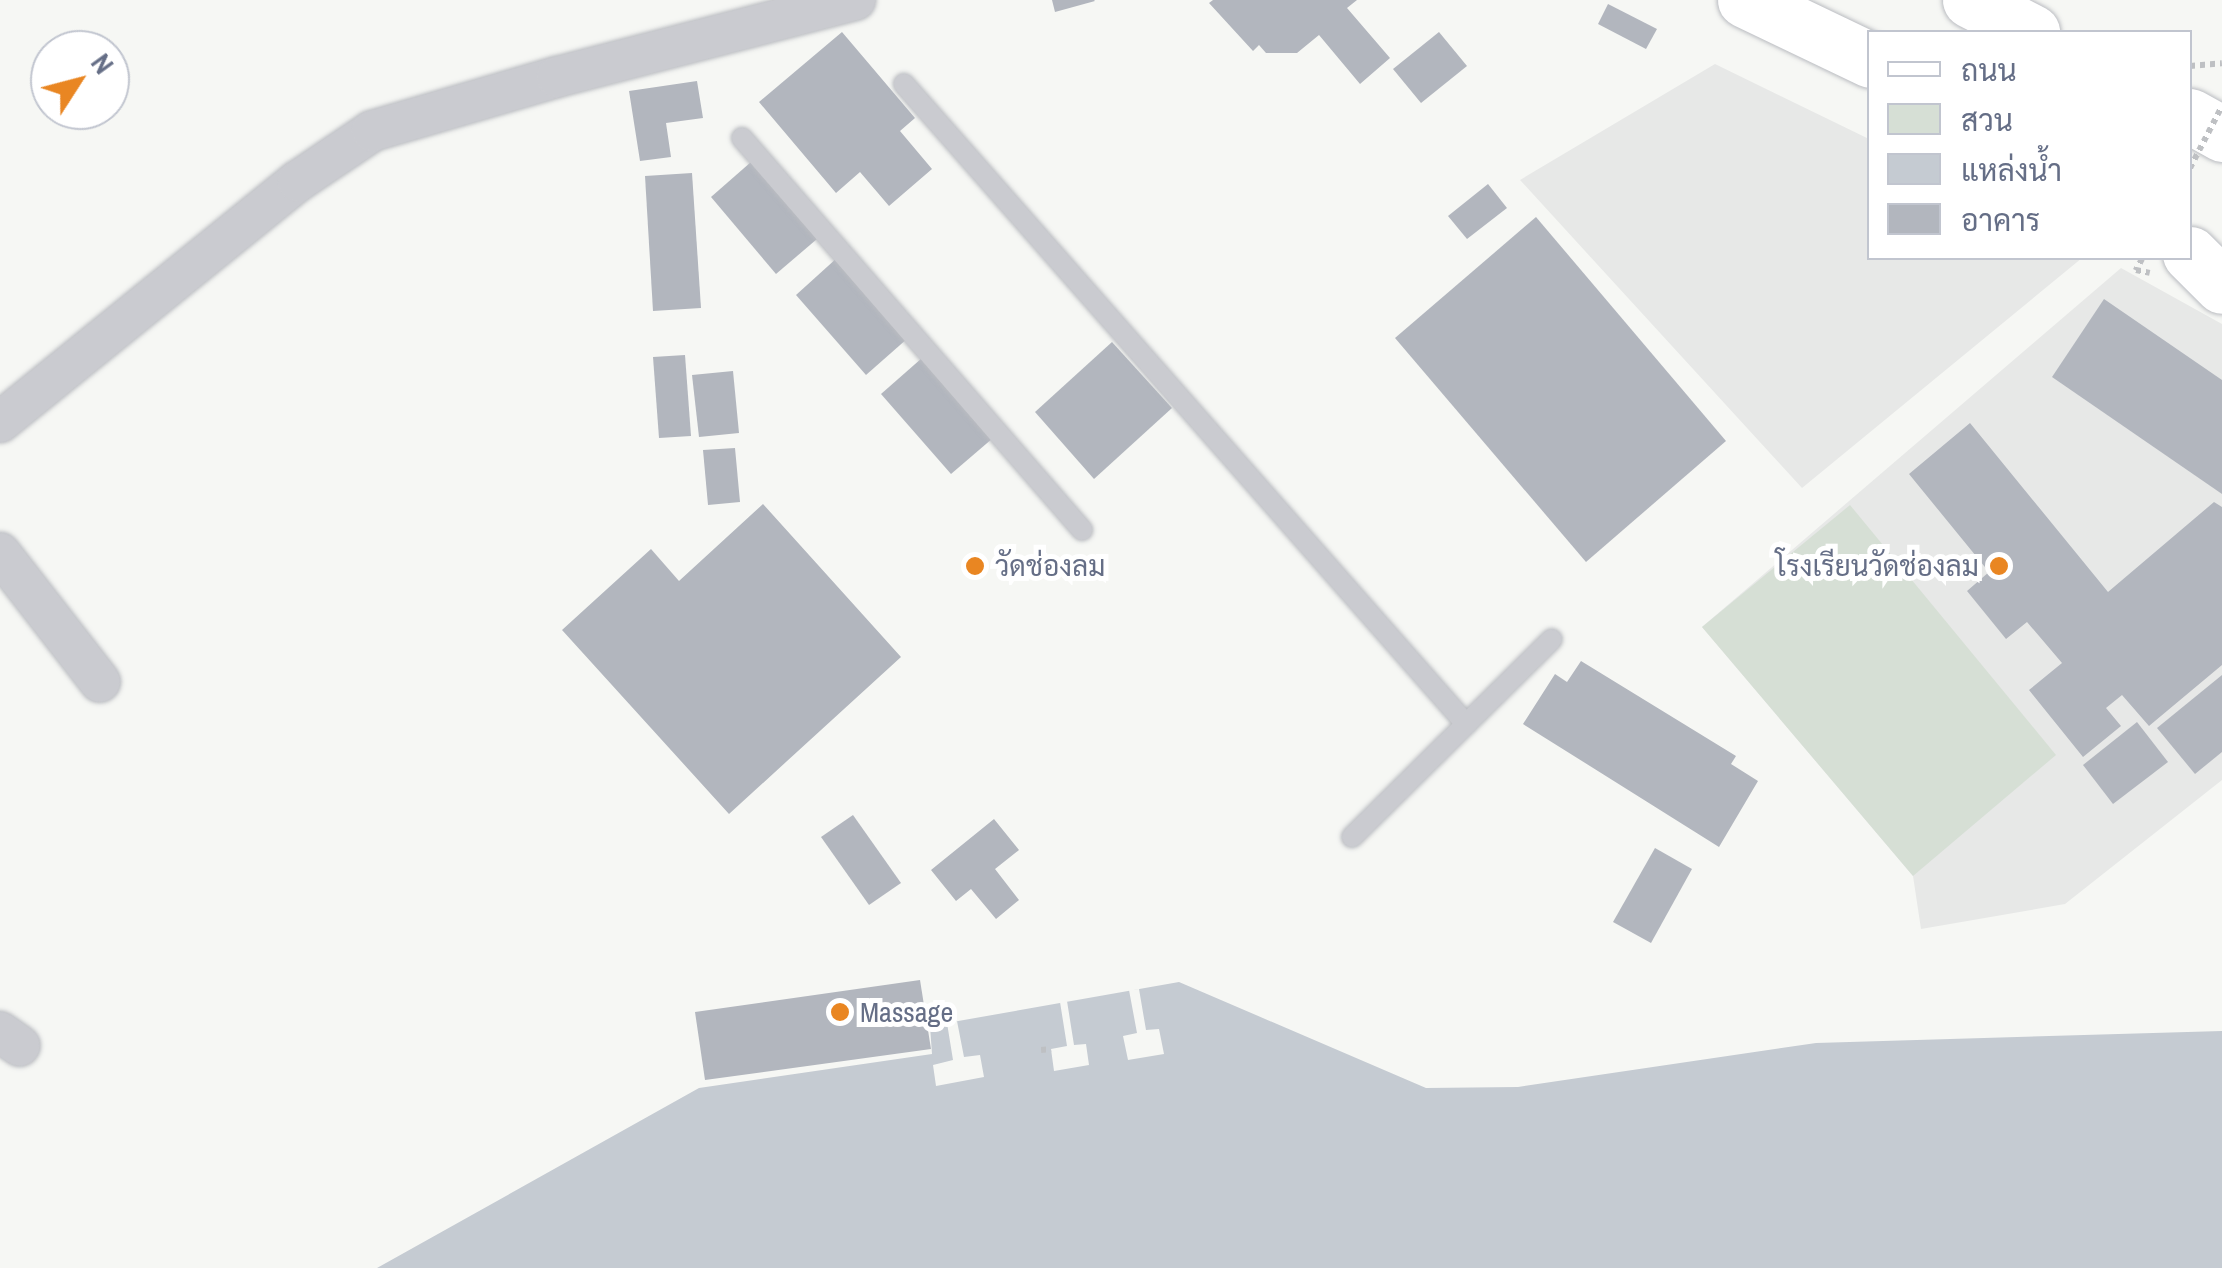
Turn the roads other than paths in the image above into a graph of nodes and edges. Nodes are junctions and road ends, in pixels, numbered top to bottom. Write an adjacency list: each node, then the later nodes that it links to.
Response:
1 (856, 0): 16 (street)
2 (1745, 0): 5 (main road)
3 (1970, 0): 4 (main road)
4 (2028, 30)
5 (1867, 59)
6 (904, 84): 21 (lane)
7 (2192, 102): 8 (main road)
8 (2222, 108)
9 (2192, 117): 10 (main road)
10 (2222, 134)
11 (742, 138): 17 (lane)
12 (2192, 216): 13 (main road)
13 (2222, 231)
14 (2192, 256): 15 (main road)
15 (2222, 286)
16 (0, 422)
17 (1082, 530)
18 (0, 553): 20 (street)
19 (1552, 639): 21 (lane)
20 (100, 682)
21 (1466, 724): 22 (lane)
22 (1352, 837)

